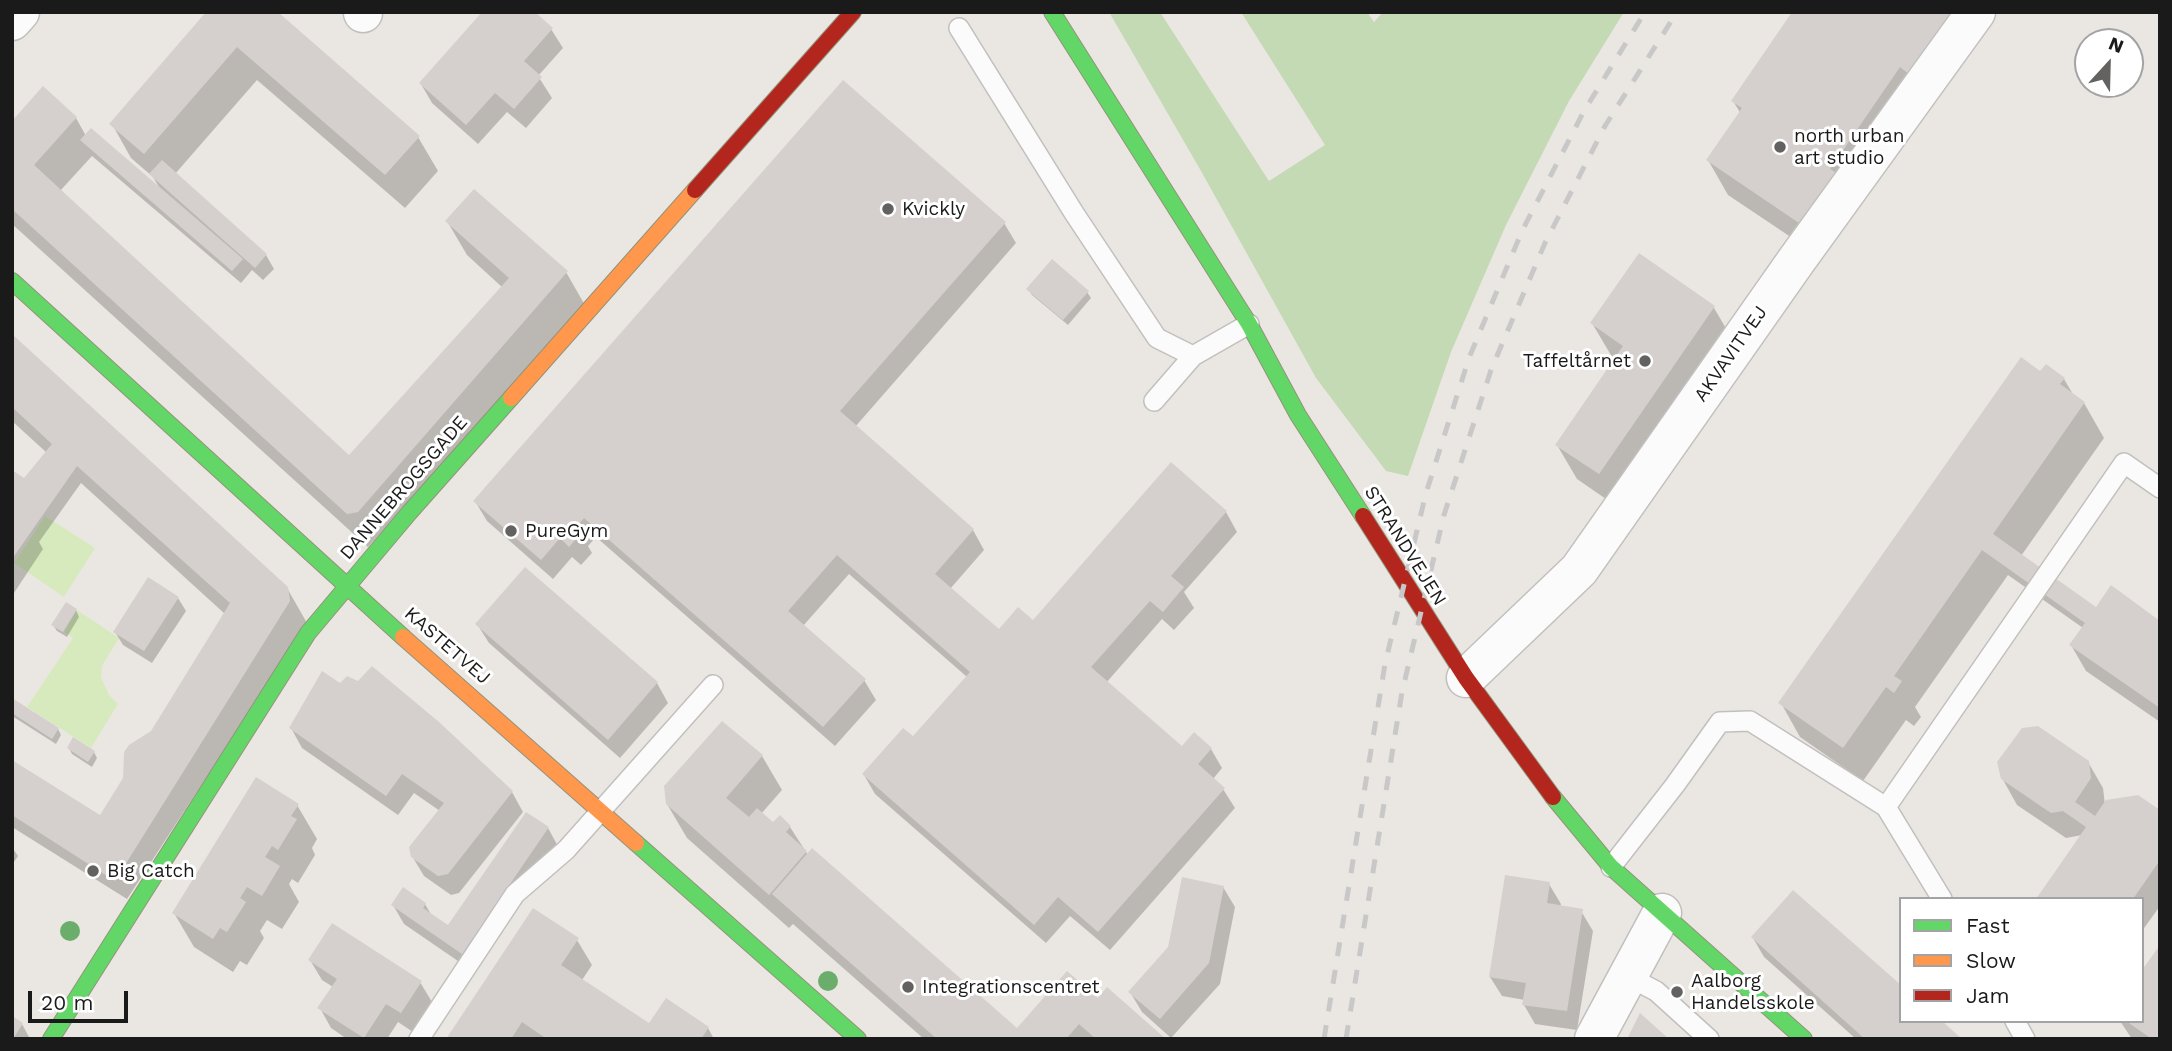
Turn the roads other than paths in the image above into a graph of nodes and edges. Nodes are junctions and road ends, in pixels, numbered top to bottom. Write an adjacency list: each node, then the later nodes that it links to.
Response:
1 (20, 12): 5 (street)
2 (853, 12): 12 (street, DANNEBROGSGADE)
3 (1052, 12): 8 (street, STRANDVEJEN)
4 (1976, 12): 13 (street, AKVAVITVEJ)
5 (12, 21)
6 (959, 28): 9 (lane)
7 (12, 281): 12 (street, KASTETVEJ)
8 (1249, 324): 9 (lane); 13 (street, STRANDVEJEN)
9 (1193, 356): 10 (lane)
10 (1154, 401)
11 (2160, 488): 15 (lane)
12 (348, 585): 16 (street, KASTETVEJ); 22 (street, DANNEBROGSGADE)
13 (1466, 678): 17 (street, STRANDVEJEN)
14 (713, 685): 16 (lane)
15 (1886, 807): 17 (lane); 18 (lane)
16 (602, 811): 23 (lane); 24 (street, KASTETVEJ)
17 (1611, 867): 19 (street, STRANDVEJEN)
18 (1941, 897)
19 (1662, 913): 20 (street); 27 (street, STRANDVEJEN)
20 (1627, 975): 25 (street); 26 (lane)
21 (2016, 1023): 28 (lane)
22 (51, 1039)
23 (419, 1039)
24 (858, 1039)
25 (1594, 1039)
26 (1709, 1039)
27 (1804, 1039)
28 (2025, 1039)

